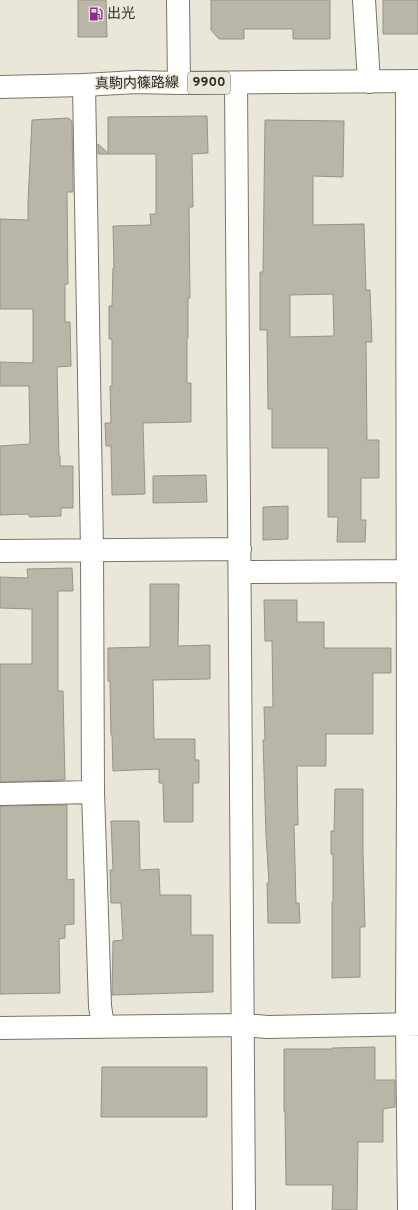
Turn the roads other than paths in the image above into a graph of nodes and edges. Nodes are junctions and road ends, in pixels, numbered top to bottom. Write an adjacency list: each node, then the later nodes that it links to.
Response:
1 (178, 0): 5 (street)
2 (364, 0): 3 (street)
3 (369, 82): 4 (street, 真駒内篠路線 / 9900); 6 (street, 真駒内篠路線 / 9900)
4 (412, 82): 13 (street)
5 (179, 83): 6 (street, 真駒内篠路線 / 9900); 7 (street, 真駒内篠路線 / 9900)
6 (236, 83): 9 (street)
7 (84, 85): 8 (street, 真駒内篠路線 / 9900); 10 (street)
8 (0, 87)
9 (240, 549): 10 (street); 12 (street)
10 (92, 550): 11 (street); 15 (street)
11 (0, 551)
12 (240, 572): 13 (street); 18 (street)
13 (413, 572): 14 (street)
14 (413, 789): 17 (street)
15 (94, 792): 16 (street); 19 (street)
16 (0, 794)
17 (413, 1024): 18 (street); 22 (street)
18 (243, 1025): 19 (street); 21 (street)
19 (103, 1026): 20 (street)
20 (0, 1028)
21 (244, 1210)
22 (408, 1210)

